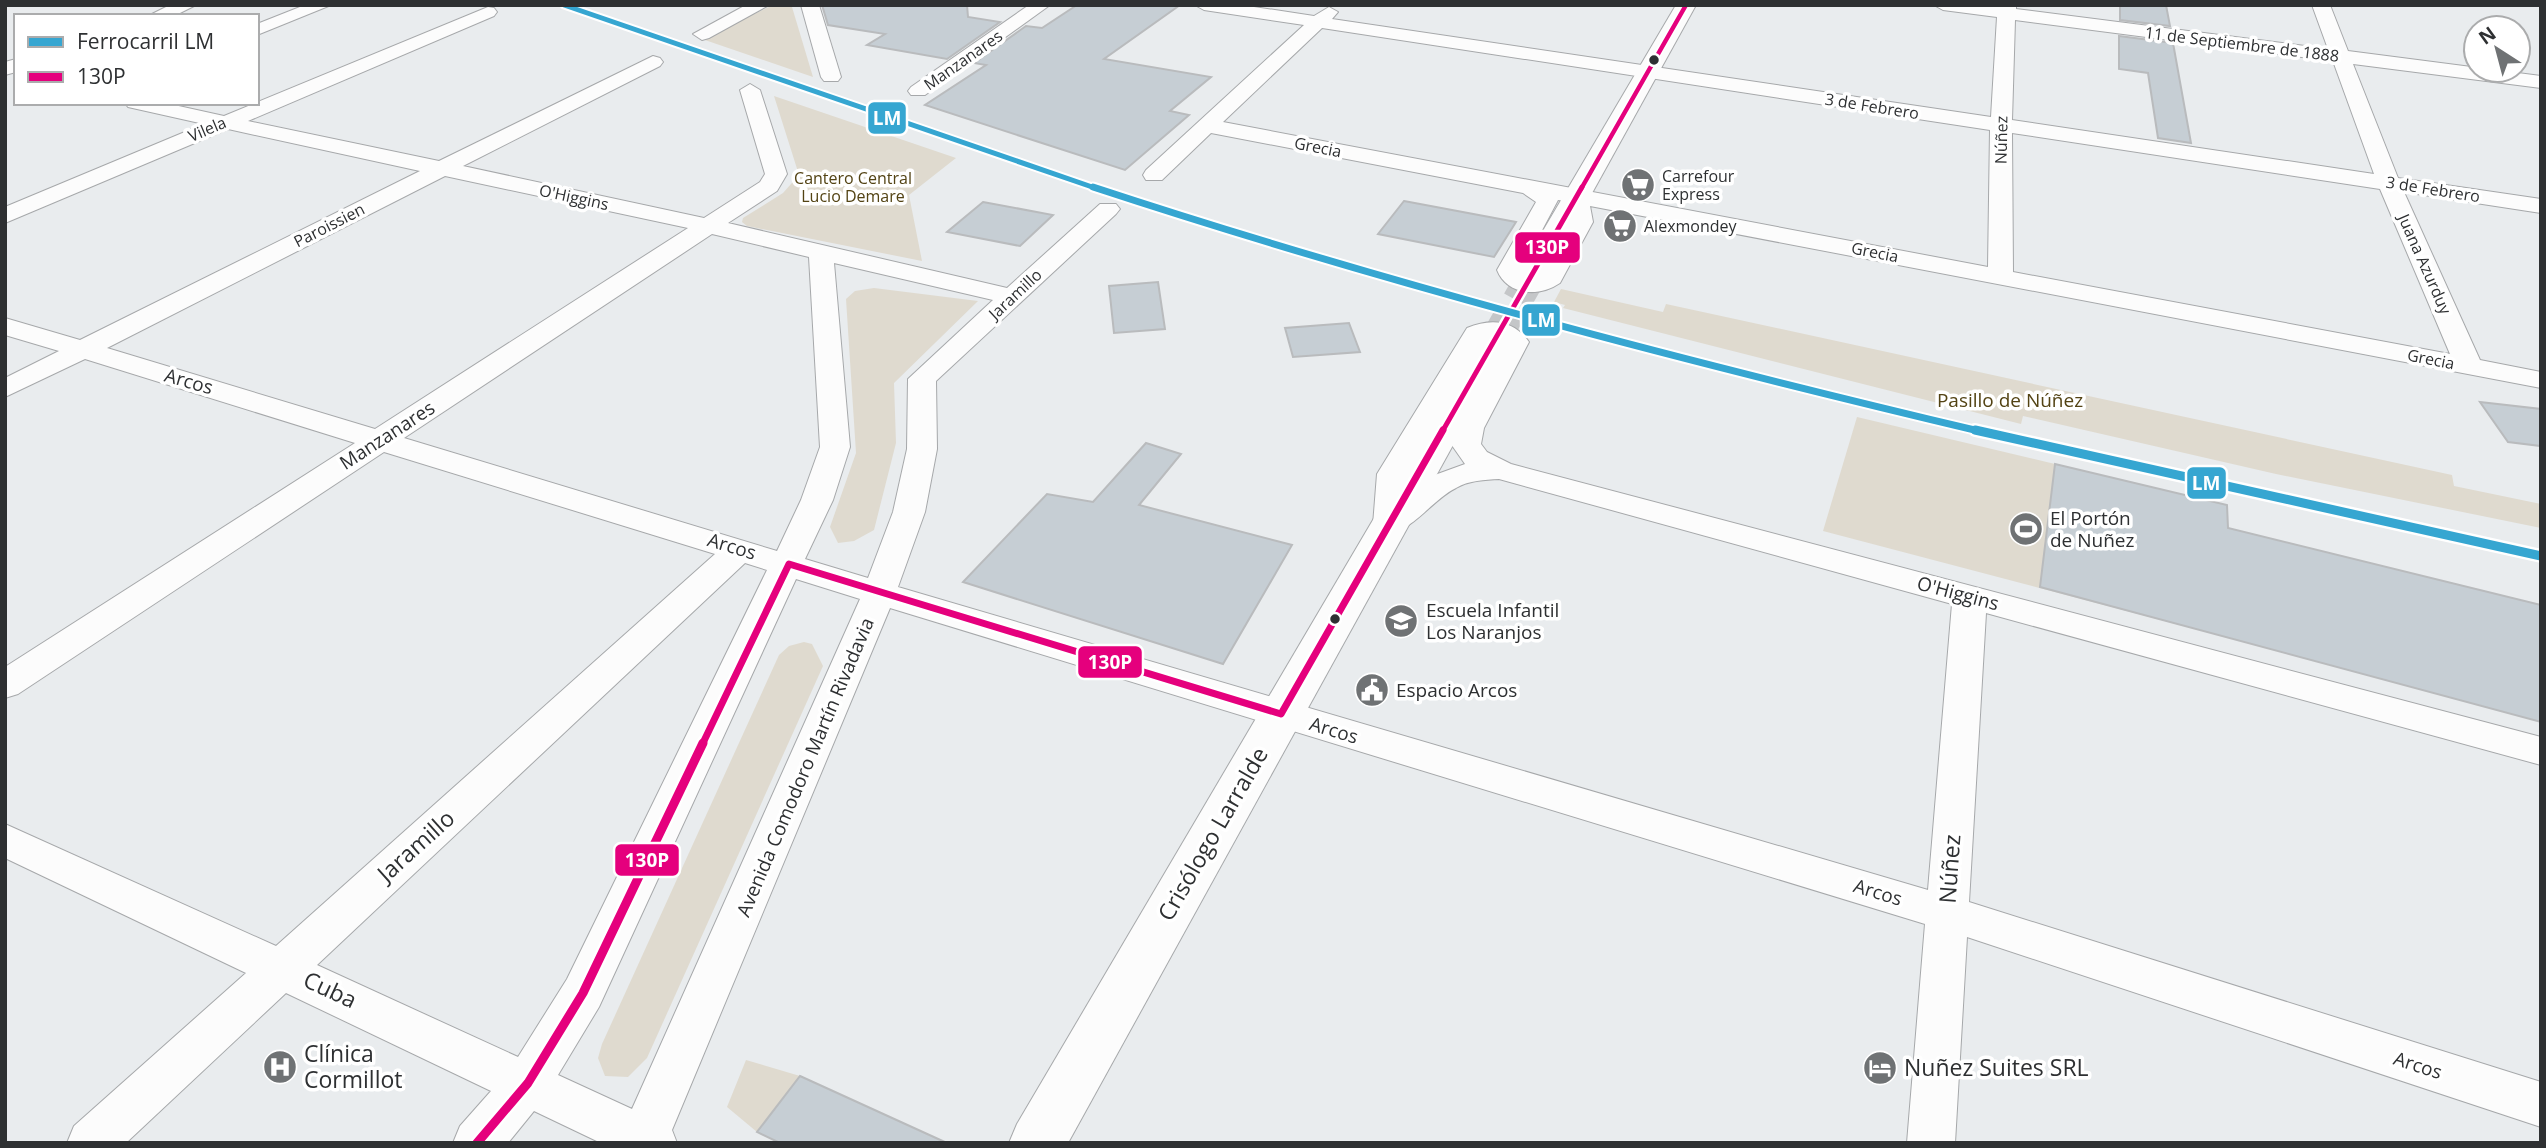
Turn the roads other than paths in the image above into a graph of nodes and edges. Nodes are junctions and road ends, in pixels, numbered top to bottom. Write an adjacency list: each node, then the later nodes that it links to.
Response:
1 (187, 5): 13 (street)
2 (322, 5): 15 (street)
3 (760, 5): 16 (street)
4 (810, 5): 20 (street)
5 (1041, 5): 23 (street, Manzanares)
6 (1204, 5): 14 (street, 3 de Febrero)
7 (1337, 5): 14 (street)
8 (1686, 5): 19 (street)
9 (1943, 5): 12 (street, 11 de Septiembre de 1888)
10 (2321, 5): 17 (street, Juana Azurduy)
11 (482, 9): 25 (street, Vilela)
12 (2007, 9): 17 (street, 11 de Septiembre de 1888); 26 (street, Núñez)
13 (162, 14)
14 (1318, 23): 19 (street, 3 de Febrero); 27 (street)
15 (259, 29)
16 (702, 34)
17 (2342, 56): 21 (street, 11 de Septiembre de 1888); 30 (street, Juana Azurduy)
18 (653, 62): 28 (street, Paroissien)
19 (1647, 72): 26 (street, 3 de Febrero); 32 (street)
20 (831, 77)
21 (2541, 82)
22 (750, 90): 36 (street, Manzanares)
23 (918, 91)
24 (144, 105): 25 (street, O'Higgins)
25 (222, 123): 28 (street, O'Higgins); 35 (street, Vilela)
26 (2001, 125): 30 (street, 3 de Febrero); 38 (street, Núñez)
27 (1208, 126): 29 (street); 31 (street, Grecia)
28 (441, 169): 36 (street, O'Higgins); 43 (street, Paroissien)
29 (1154, 175)
30 (2389, 183): 33 (street, 3 de Febrero); 44 (street, Juana Azurduy)
31 (1531, 188): 32 (street, Grecia); 32 (street)
32 (1577, 196): 38 (street, Grecia); 39 (street)
33 (2541, 206)
34 (1108, 209): 40 (street, Jaramillo)
35 (5, 216)
36 (709, 226): 37 (street, O'Higgins); 48 (street, Manzanares)
37 (821, 253): 40 (street, O'Higgins); 52 (street)
38 (2000, 276): 44 (street, Grecia)
39 (1529, 280)
40 (1012, 297): 45 (street, Jaramillo)
41 (5, 326): 43 (street, Arcos)
42 (1495, 340): 50 (street, Crisólogo Larralde)
43 (82, 350): 47 (street, Paroissien); 48 (street, Arcos)
44 (2469, 367): 46 (street, Grecia)
45 (922, 379): 53 (street, Avenida Comodoro Martín Rivadavia)
46 (2541, 380)
47 (5, 389)
48 (382, 438): 51 (street, Arcos); 55 (street, Manzanares)
49 (1500, 470): 50 (street, O'Higgins); 50 (street, Crisólogo Larralde); 54 (street, O'Higgins)
50 (1389, 525): 56 (street, Crisólogo Larralde)
51 (741, 549): 52 (street, Arcos); 60 (street, Jaramillo)
52 (789, 564): 53 (street, Arcos); 61 (street)
53 (879, 593): 56 (street, Arcos); 63 (street, Avenida Comodoro Martín Rivadavia)
54 (1970, 596): 57 (street, O'Higgins); 59 (street, Núñez)
55 (5, 685)
56 (1281, 714): 59 (street, Arcos); 66 (street, Crisólogo Larralde)
57 (2541, 751)
58 (5, 840): 60 (street, Cuba)
59 (1947, 913): 62 (street, Arcos); 67 (street, Núñez)
60 (282, 968): 61 (street, Cuba); 64 (street, Jaramillo)
61 (528, 1083): 63 (street, Cuba); 65 (street)
62 (2541, 1105)
63 (647, 1142)
64 (91, 1143)
65 (477, 1143)
66 (1037, 1143)
67 (1931, 1143)

